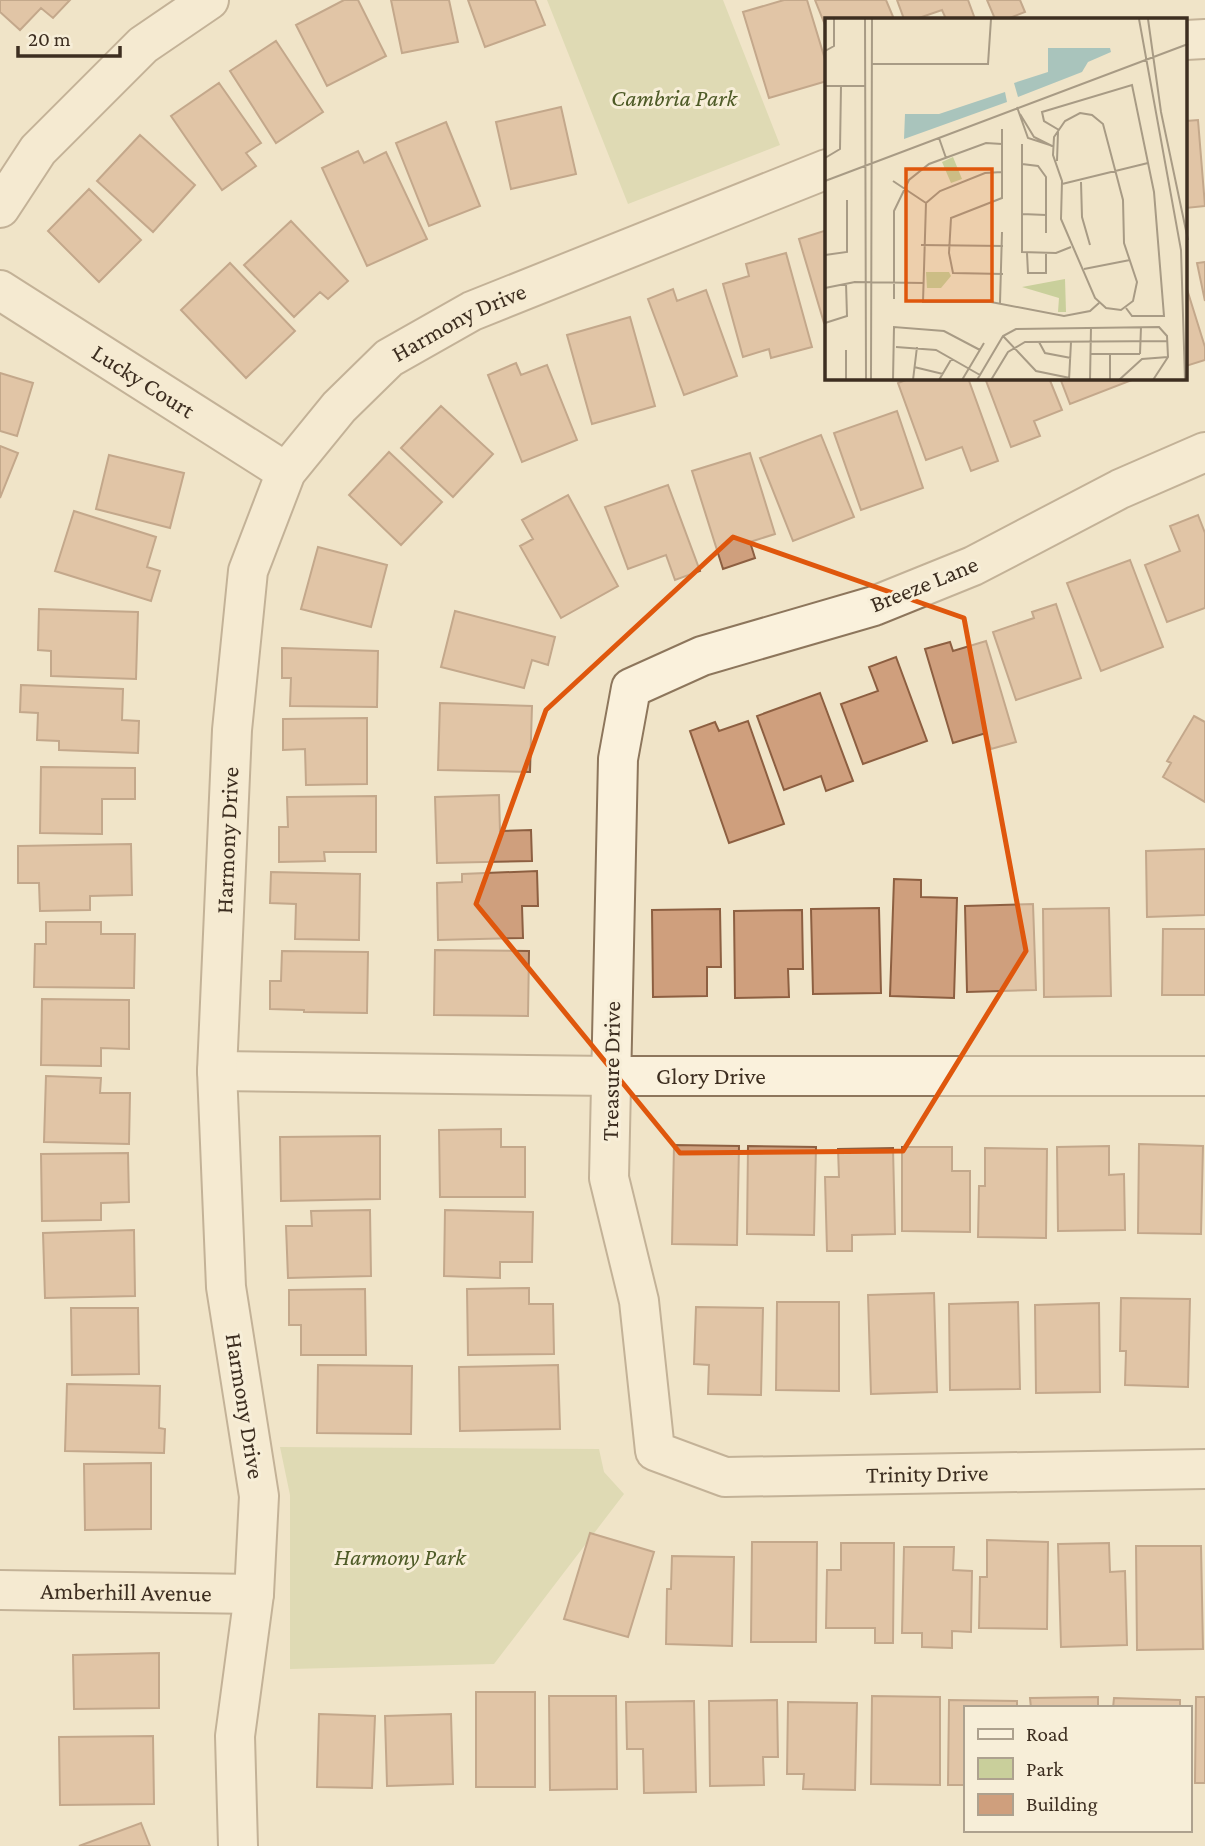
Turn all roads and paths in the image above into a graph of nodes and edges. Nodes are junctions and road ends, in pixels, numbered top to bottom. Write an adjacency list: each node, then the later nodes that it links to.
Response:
1 (209, 0): 3 (street)
2 (825, 170): 6 (street, Harmony Drive)
3 (0, 208)
4 (0, 290): 6 (street, Lucky Court)
5 (1205, 452): 7 (street, Breeze Lane)
6 (286, 472): 8 (street, Harmony Drive)
7 (631, 688): 9 (street, Treasure Drive)
8 (218, 1071): 9 (street, Glory Drive); 14 (street, Harmony Drive)
9 (610, 1076): 10 (street, Glory Drive); 11 (street, Treasure Drive)
10 (1205, 1076)
11 (655, 1451): 12 (street, Trinity Drive)
12 (1205, 1469)
13 (0, 1590): 14 (street, Amberhill Avenue)
14 (254, 1594): 15 (street, Harmony Drive)
15 (238, 1846)

